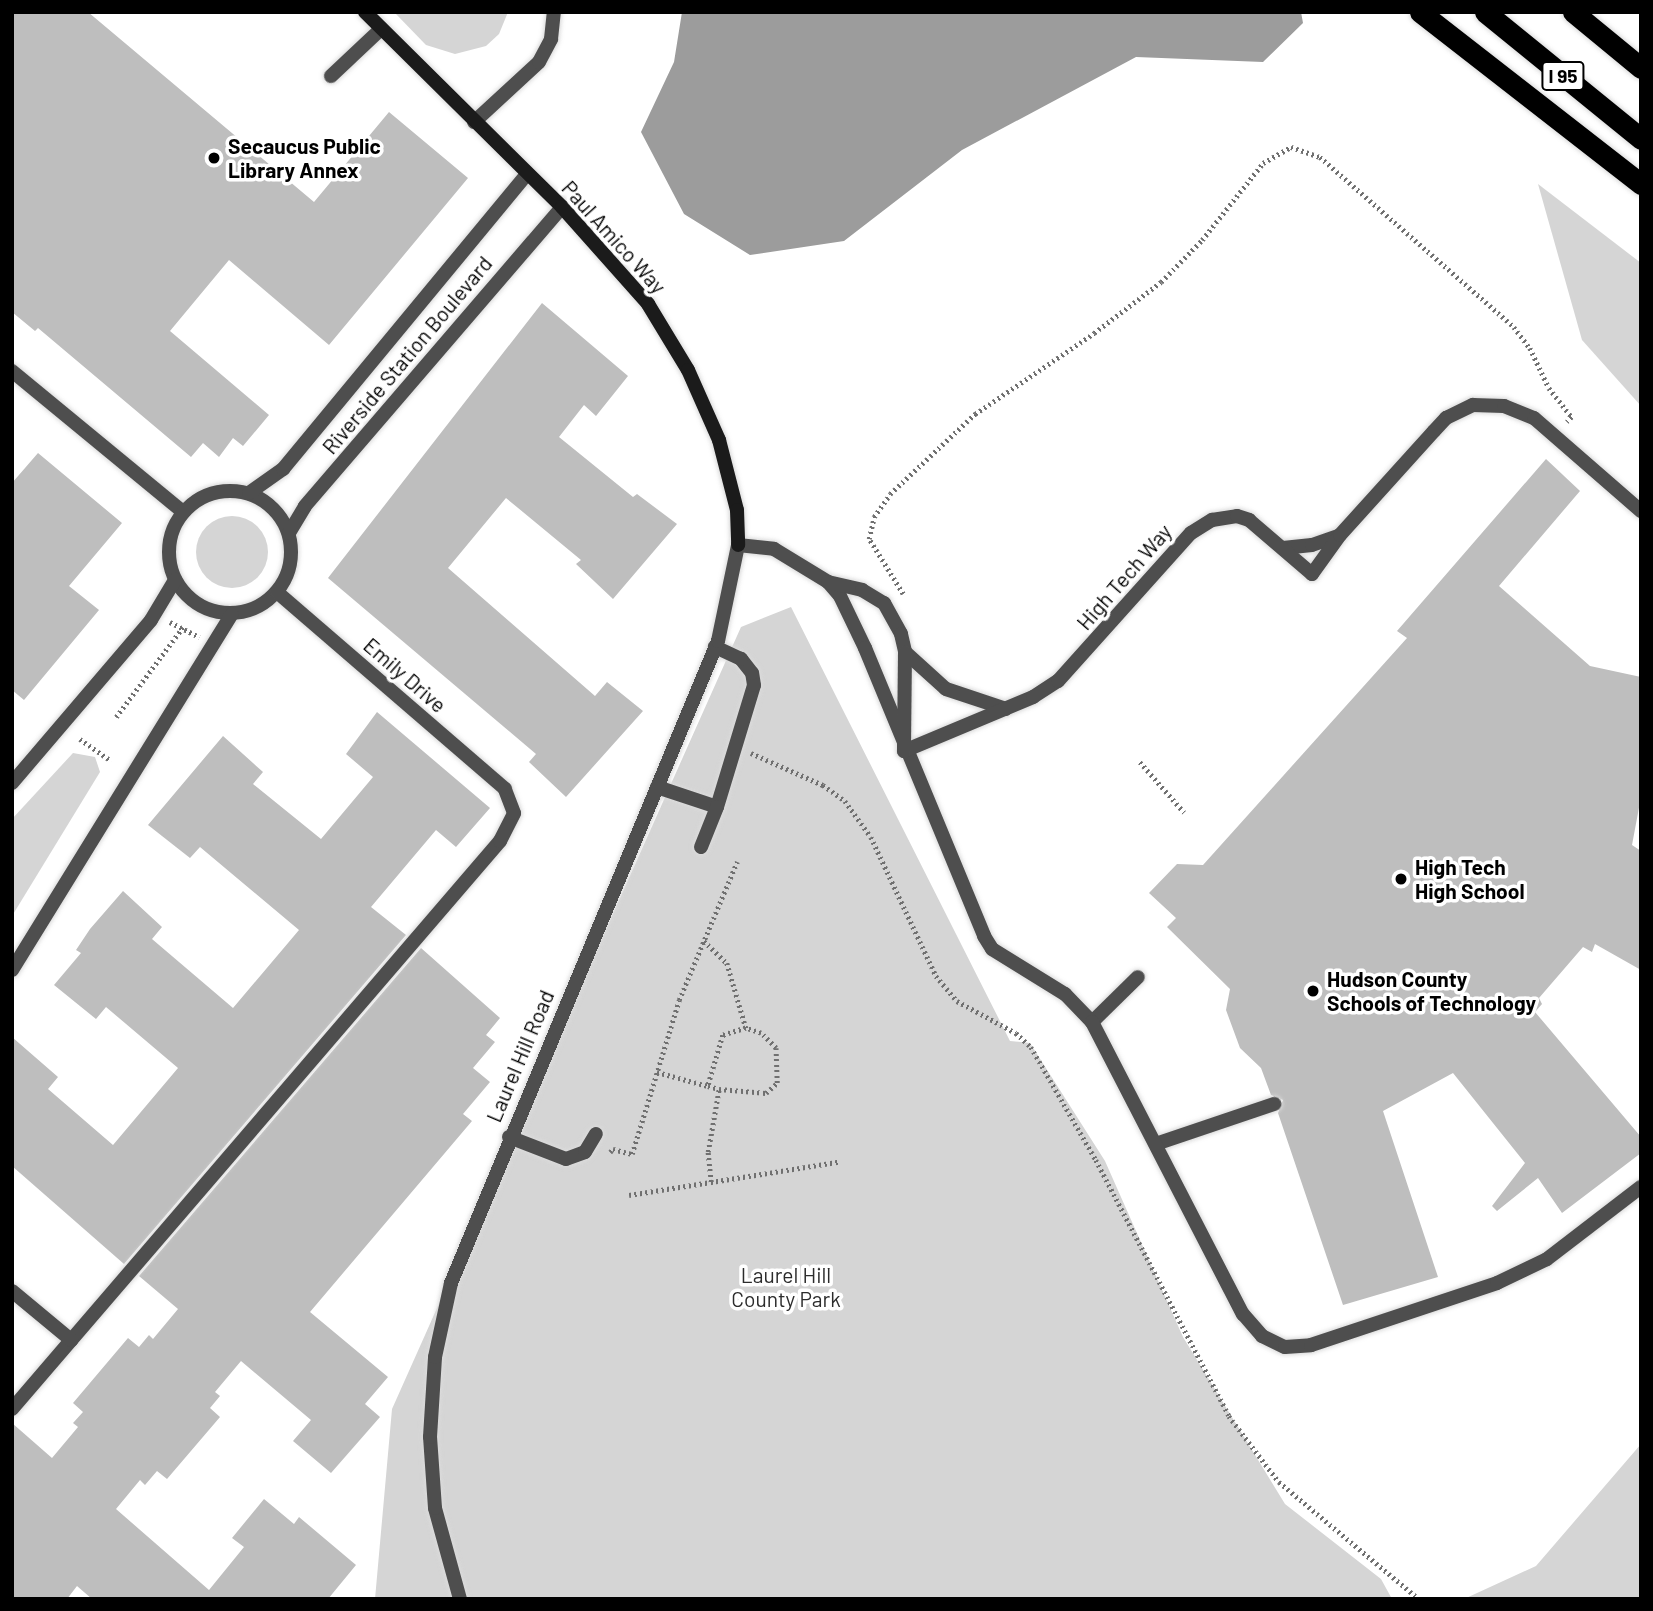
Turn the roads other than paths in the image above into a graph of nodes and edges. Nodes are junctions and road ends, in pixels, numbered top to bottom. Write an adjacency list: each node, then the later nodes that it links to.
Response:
1 (365, 12): 7 (street, Paul Amico Way)
2 (554, 12): 11 (street)
3 (1420, 12): 14 (highway)
4 (1485, 12): 12 (highway, I 95)
5 (1573, 12): 8 (highway, I 95)
6 (1586, 12): 8 (highway)
7 (382, 29): 10 (street); 11 (street, Paul Amico Way)
8 (1621, 52): 9 (highway, I 95)
9 (1641, 68)
10 (331, 76)
11 (474, 122): 13 (street, Paul Amico Way)
12 (1641, 139)
13 (527, 174): 15 (street, Paul Amico Way); 17 (street, Riverside Station Boulevard)
14 (1641, 184)
15 (562, 207): 20 (street, Riverside Station Boulevard); 22 (street, Paul Amico Way)
16 (12, 371): 18 (street)
17 (249, 493): 18 (street); 20 (street)
18 (183, 512): 24 (street)
19 (1641, 512): 21 (street)
20 (289, 533): 26 (street)
21 (1339, 535): 23 (street); 23 (street, High Tech Way)
22 (738, 545): 25 (street); 28 (street, Laurel Hill Road)
23 (1283, 548): 30 (street, High Tech Way)
24 (175, 580): 27 (street); 32 (street)
25 (828, 582): 29 (street); 31 (street)
26 (277, 593): 27 (street); 45 (street, Emily Drive)
27 (232, 614): 36 (street)
28 (715, 647): 33 (street, Laurel Hill Road); 34 (street)
29 (905, 652): 30 (street); 31 (street)
30 (1006, 709): 31 (street, High Tech Way)
31 (904, 751): 38 (street)
32 (12, 782)
33 (657, 787): 34 (street); 41 (street, Laurel Hill Road)
34 (717, 807): 35 (street)
35 (701, 846)
36 (12, 970)
37 (1138, 977): 38 (street)
38 (1092, 1022): 42 (street)
39 (1275, 1104): 42 (street)
40 (596, 1134): 41 (street)
41 (509, 1137): 47 (street, Laurel Hill Road)
42 (1156, 1144): 43 (street)
43 (1641, 1187)
44 (12, 1291): 45 (street)
45 (71, 1340): 46 (street)
46 (12, 1409)
47 (460, 1599)

